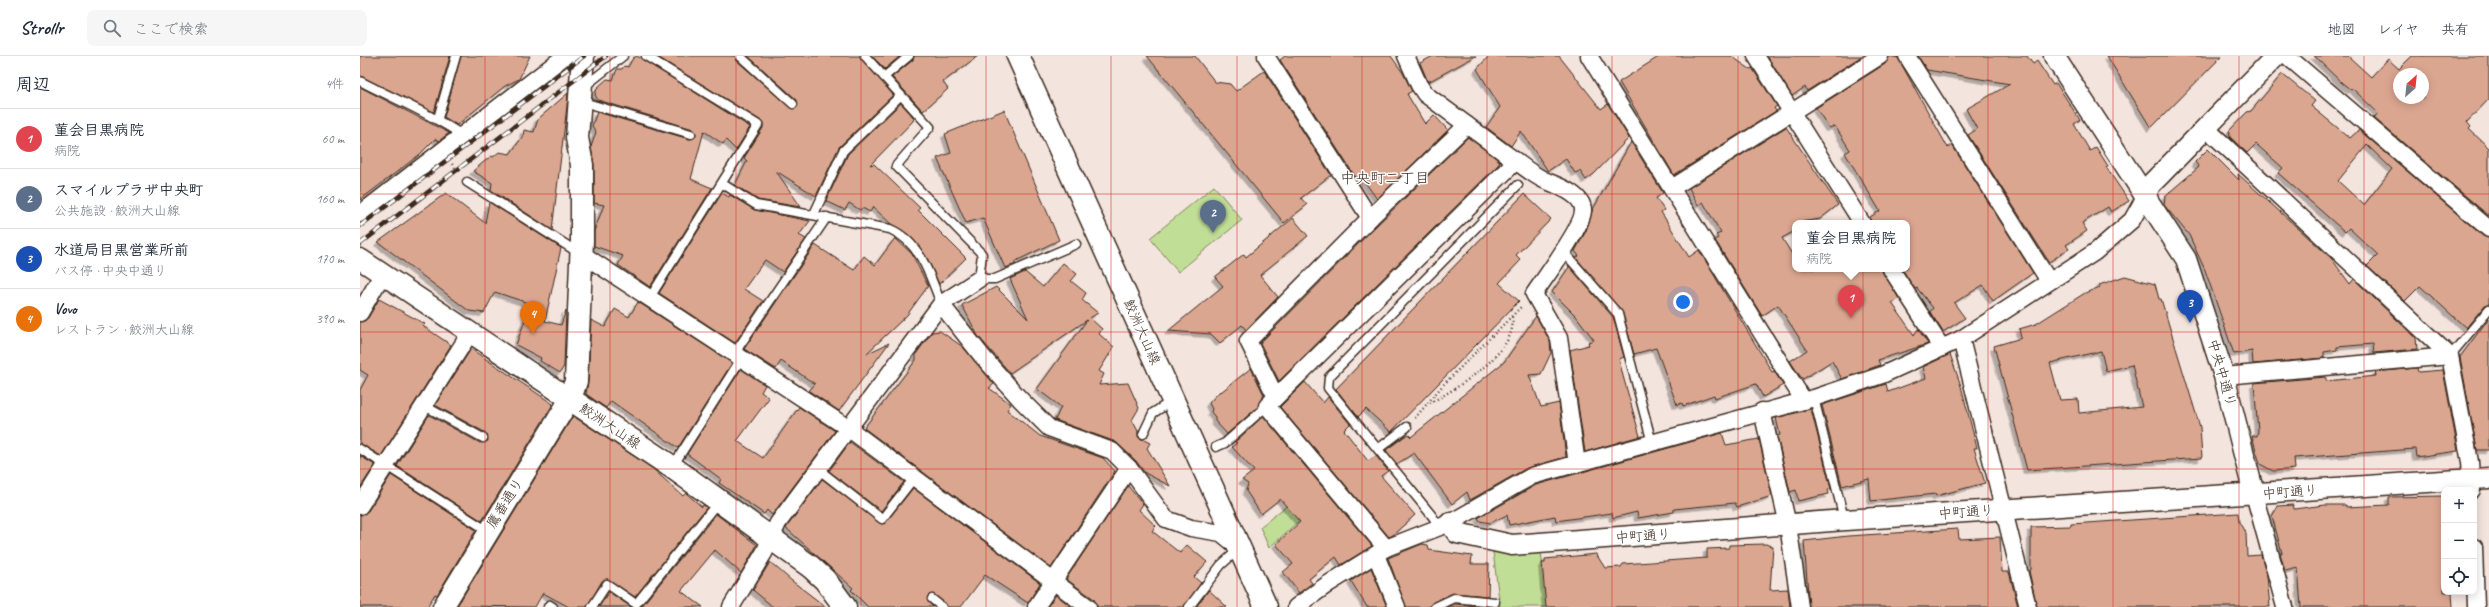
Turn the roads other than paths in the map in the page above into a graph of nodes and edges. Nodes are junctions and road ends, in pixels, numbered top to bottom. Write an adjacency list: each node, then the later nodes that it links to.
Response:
1 (456, 56): 25 (lane)
2 (565, 56): 29 (street)
3 (583, 56): 21 (main road, 鮫洲大山線)
4 (623, 56): 21 (lane)
5 (646, 56): 32 (lane)
6 (740, 56): 23 (lane)
7 (865, 56): 19 (lane)
8 (909, 56): 19 (lane)
9 (1018, 56): 62 (main road, 鮫洲大山線)
10 (1266, 56): 39 (street)
11 (1406, 56): 26 (street)
12 (1589, 56): 34 (street)
13 (1756, 56): 24 (street)
14 (1880, 56): 24 (street)
15 (1907, 56): 49 (street)
16 (2054, 56): 35 (street, 中央中通り)
17 (2276, 56): 27 (street)
18 (2287, 56): 41 (street)
19 (884, 77): 22 (lane)
20 (360, 81): 25 (lane)
21 (579, 96): 28 (lane); 44 (main road, 鮫洲大山線)
22 (900, 96): 37 (lane); 48 (lane)
23 (793, 104)
24 (1791, 112): 34 (street); 40 (street)
25 (438, 118): 29 (lane)
26 (1467, 125): 30 (street); 39 (street)
27 (2207, 129): 35 (street); 58 (street)
28 (691, 134)
29 (462, 135): 36 (street)
30 (1516, 161): 43 (street); 63 (street)
31 (467, 182): 44 (lane)
32 (723, 184): 37 (lane); 50 (lane)
33 (1518, 186): 73 (lane)
34 (1672, 188): 61 (street)
35 (2146, 195): 49 (street); 59 (street, 中央中通り)
36 (360, 214)
37 (814, 214): 38 (lane)
38 (827, 217): 51 (lane); 57 (lane)
39 (1370, 218): 63 (street)
40 (1860, 220)
41 (2489, 229)
42 (1076, 244): 48 (lane)
43 (1563, 250): 70 (lane); 74 (street)
44 (582, 254): 50 (street); 60 (main road, 鮫洲大山線)
45 (360, 259): 47 (street)
46 (1893, 272): 56 (street)
47 (382, 275): 53 (street); 54 (street)
48 (979, 280): 51 (street)
49 (2049, 281): 55 (street)
50 (649, 299): 57 (street)
51 (941, 304): 67 (street); 77 (street)
52 (2489, 309): 58 (lane)
53 (360, 313)
54 (470, 333): 60 (street); 64 (street)
55 (1961, 339): 56 (street); 84 (street)
56 (1942, 348): 61 (street)
57 (738, 356): 67 (street); 76 (lane)
58 (2450, 356): 59 (street); 80 (street)
59 (2224, 376): 81 (street, 中央中通り)
60 (570, 399): 76 (main road, 鮫洲大山線); 88 (street, 鷹番通り)
61 (1809, 399): 65 (street); 85 (lane)
62 (1173, 400): 68 (lane); 90 (main road, 鮫洲大山線)
63 (1271, 401): 71 (lane); 91 (street)
64 (423, 405): 69 (lane); 75 (street)
65 (1762, 411): 70 (street); 87 (street)
66 (1407, 427): 73 (lane)
67 (848, 428): 78 (street); 79 (street)
68 (1143, 434)
69 (483, 438)
70 (1652, 443): 74 (street)
71 (1216, 447)
72 (360, 449): 75 (lane)
73 (1378, 449): 86 (lane)
74 (1577, 464): 86 (street)
75 (386, 466): 83 (street); 88 (lane)
76 (672, 467): 82 (main road, 鮫洲大山線)
77 (1129, 468): 90 (street); 93 (street)
78 (818, 469): 79 (lane); 89 (street)
79 (914, 478): 93 (street)
80 (2478, 483): 81 (street, 中町通り)
81 (2254, 494): 84 (street, 中町通り); 112 (street, 中央中通り)
82 (718, 501): 89 (main road, 鮫洲大山線); 99 (lane)
83 (360, 506)
84 (2005, 509): 85 (street, 中町通り); 111 (street)
85 (1844, 520): 87 (street, 中町通り)
86 (1444, 525): 87 (street, 中町通り); 91 (street)
87 (1788, 525): 110 (street)
88 (488, 531): 96 (street, 鷹番通り)
89 (771, 539): 100 (street); 101 (main road, 鮫洲大山線)
90 (1240, 548): 105 (lane); 106 (main road, 鮫洲大山線)
91 (1381, 551): 107 (street); 108 (street)
92 (2474, 559): 113 (street)
93 (1054, 581): 103 (street); 104 (street)
94 (932, 599): 102 (lane)
95 (1495, 602): 109 (lane)
96 (443, 607)
97 (548, 607): 98 (lane)
98 (553, 607)
99 (592, 607)
100 (730, 607)
101 (845, 607)
102 (942, 607)
103 (1036, 607)
104 (1088, 607)
105 (1189, 607)
106 (1266, 607)
107 (1296, 607)
108 (1398, 607)
109 (1436, 607)
110 (1800, 607)
111 (2028, 607)
112 (2285, 607)
113 (2476, 607)

